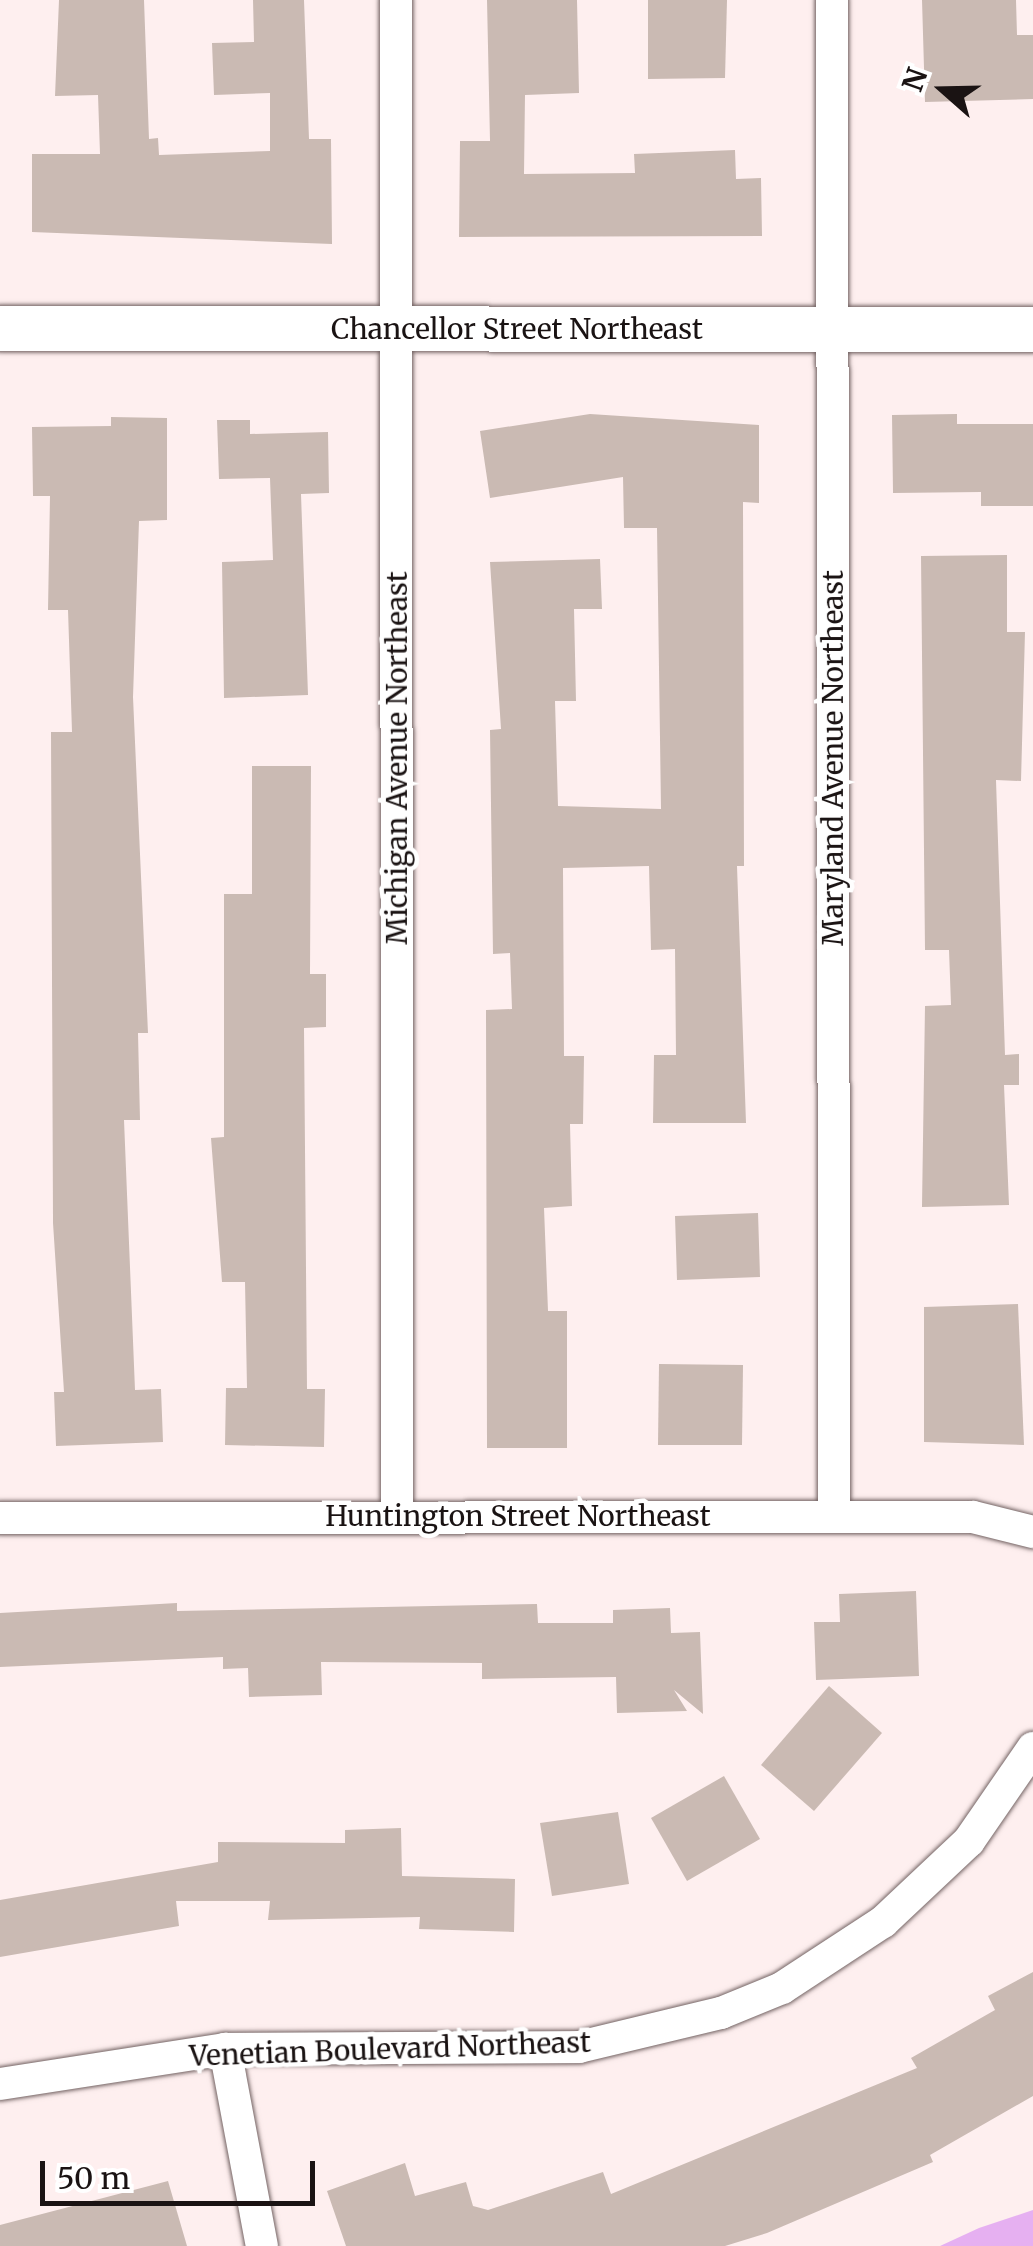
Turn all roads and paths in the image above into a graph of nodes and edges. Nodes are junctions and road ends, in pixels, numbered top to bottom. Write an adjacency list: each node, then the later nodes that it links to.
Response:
1 (396, 0): 5 (street, Michigan Avenue Northeast)
2 (832, 0): 4 (street, Maryland Avenue Northeast)
3 (0, 328): 5 (street, Chancellor Street Northeast)
4 (832, 328): 5 (street, Chancellor Street Northeast); 6 (street, Chancellor Street Northeast); 8 (street, Maryland Avenue Northeast)
5 (397, 330): 7 (street, Michigan Avenue Northeast)
6 (1033, 330)
7 (397, 1516): 8 (street, Huntington Street Northeast); 9 (street, Huntington Street Northeast)
8 (834, 1516): 10 (street, Huntington Street Northeast)
9 (0, 1518)
10 (1033, 1532)
11 (1033, 1748): 12 (street, Venetian Boulevard Northeast)
12 (226, 2048): 13 (street, Venetian Boulevard Northeast); 14 (street)
13 (0, 2084)
14 (262, 2246)

